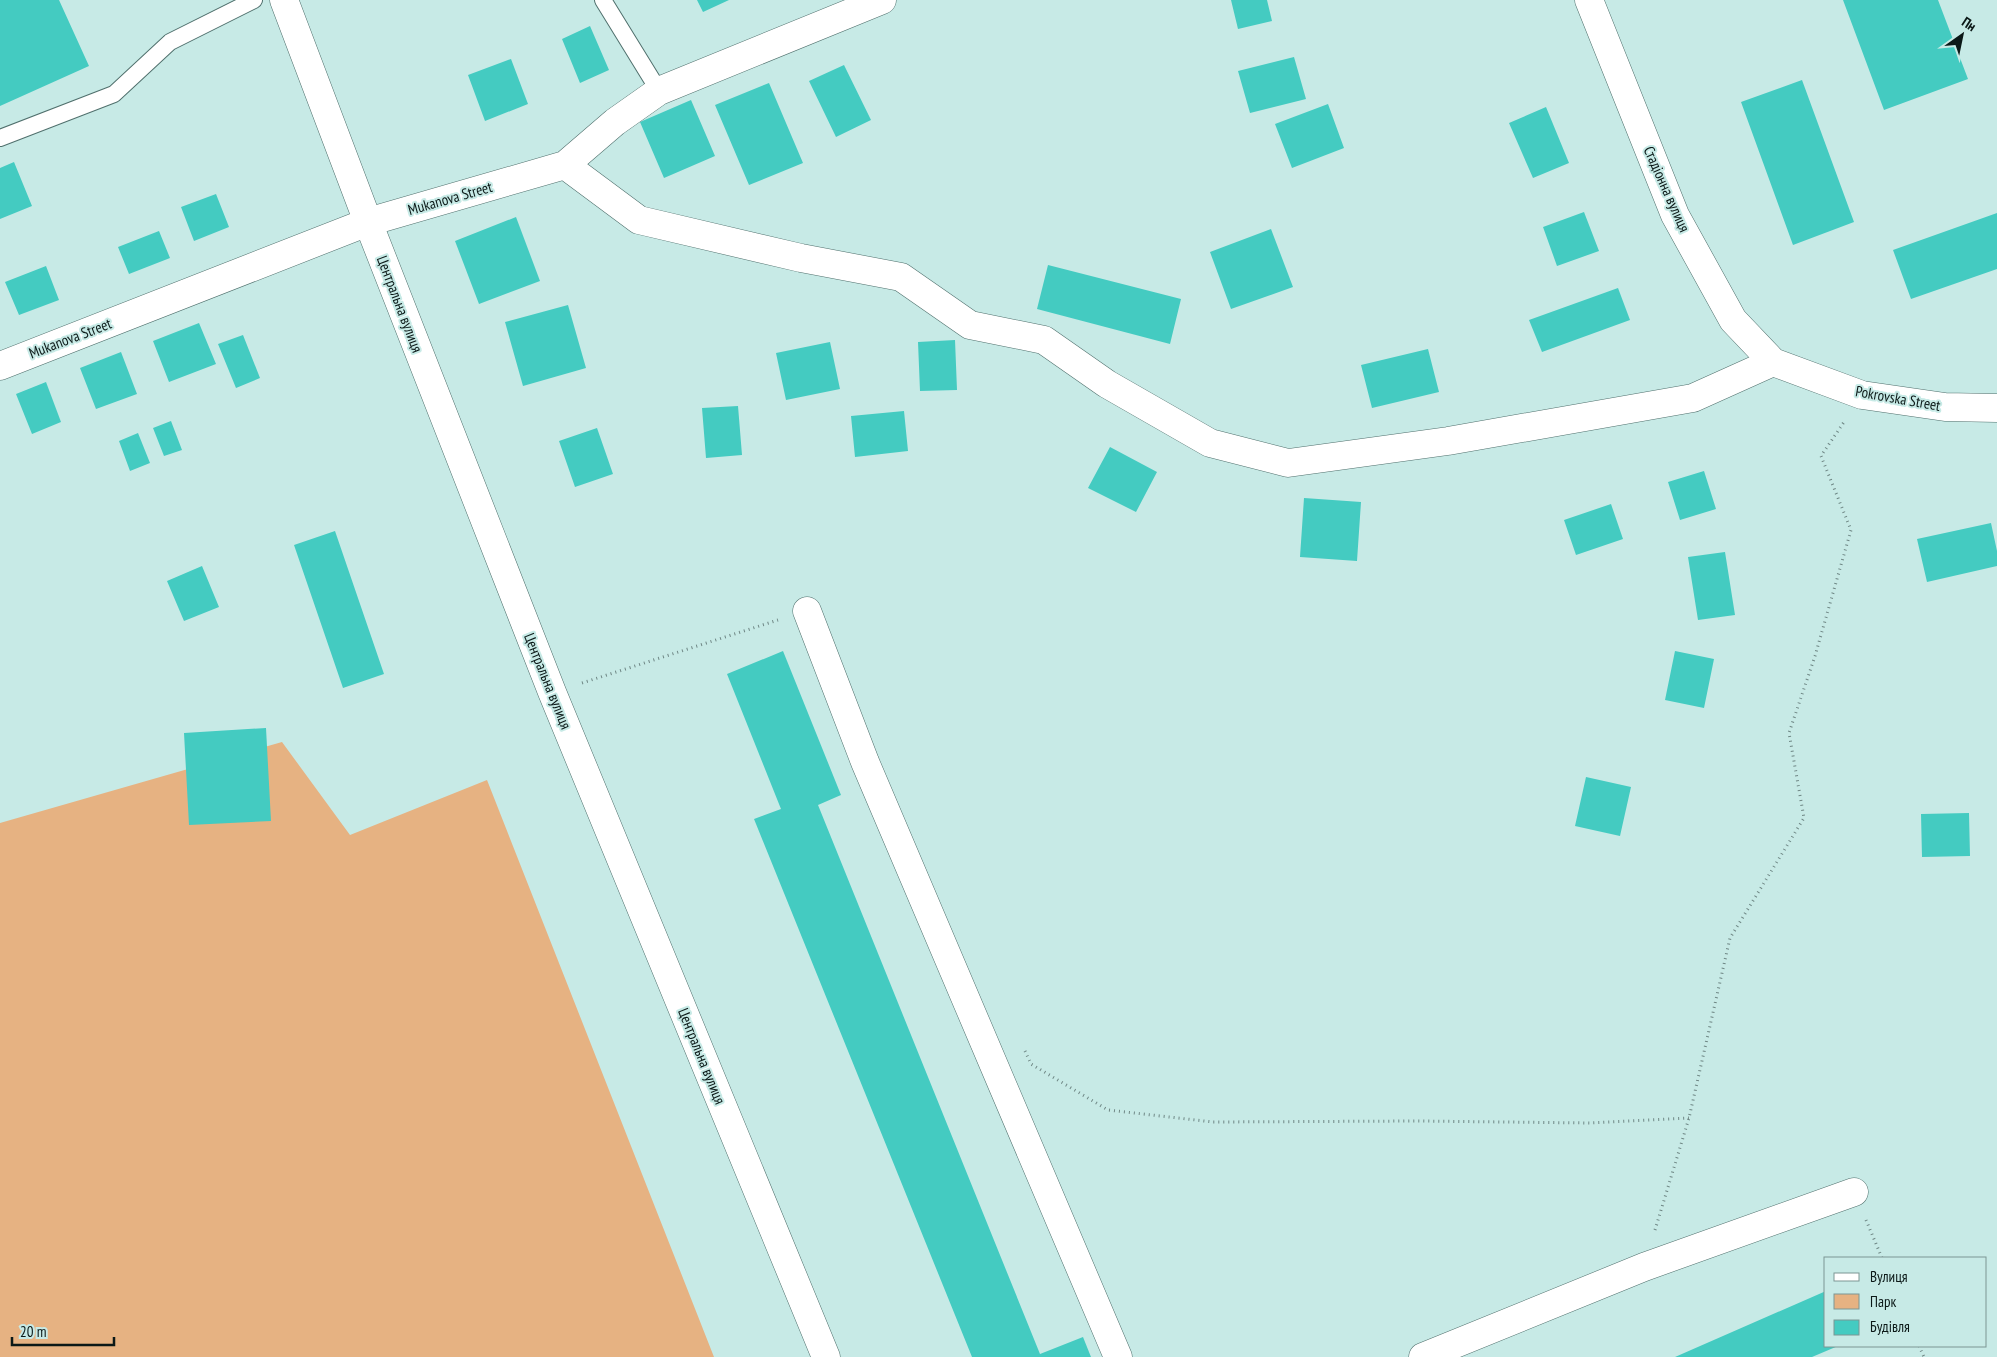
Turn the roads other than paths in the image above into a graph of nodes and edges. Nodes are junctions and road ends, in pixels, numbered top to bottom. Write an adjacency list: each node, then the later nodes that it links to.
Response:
1 (254, 0): 7 (lane)
2 (284, 0): 9 (street, Центральна вулиця)
3 (603, 0): 6 (lane)
4 (882, 0): 6 (street, Mukanova Street)
5 (1589, 0): 10 (street, Стадіонна вулиця)
6 (659, 91): 8 (street, Mukanova Street)
7 (0, 138)
8 (565, 165): 9 (street, Mukanova Street); 10 (street)
9 (368, 222): 11 (street, Mukanova Street); 15 (street, Центральна вулиця)
10 (1773, 362): 12 (street, Pokrovska Street)
11 (0, 366)
12 (1997, 408)
13 (807, 611): 16 (street)
14 (1854, 1192): 17 (street)
15 (826, 1357)
16 (1118, 1357)
17 (1423, 1357)

